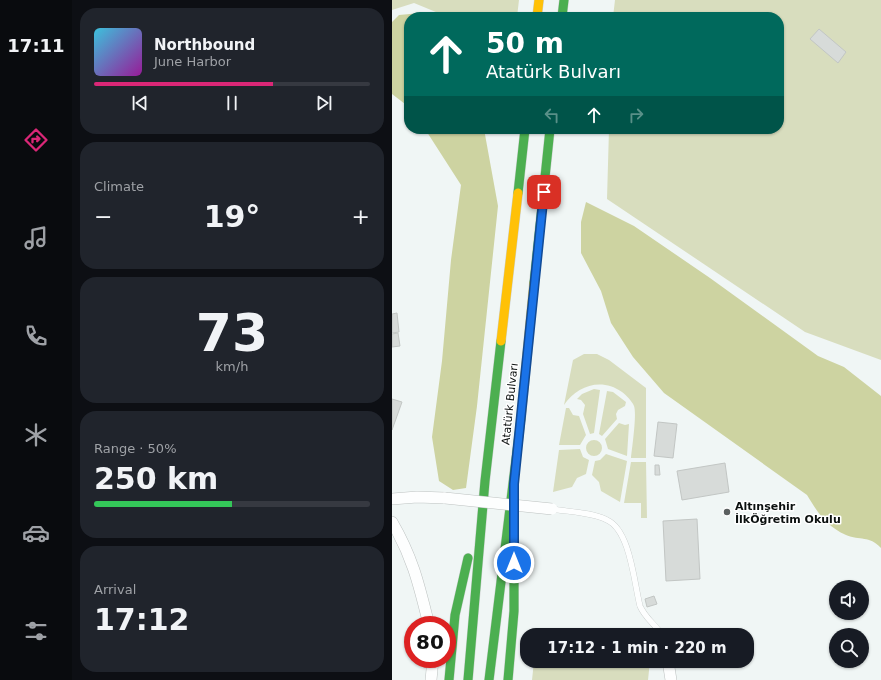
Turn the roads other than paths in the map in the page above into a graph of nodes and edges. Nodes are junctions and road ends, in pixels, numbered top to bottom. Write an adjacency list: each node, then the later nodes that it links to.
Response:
1 (539, 0): 3 (highway)
2 (564, 0): 4 (highway)
3 (538, 12)
4 (563, 12)
5 (524, 134): 7 (highway, Atatürk Bulvarı)
6 (549, 134): 8 (highway, Atatürk Bulvarı)
7 (485, 481): 17 (highway); 18 (highway, Atatürk Bulvarı)
8 (514, 484): 19 (highway, Atatürk Bulvarı); 20 (highway)
9 (392, 499): 10 (street, bridge)
10 (552, 509): 13 (lane)
11 (392, 522): 12 (street)
12 (427, 616)
13 (657, 628)
14 (432, 668): 16 (street)
15 (669, 668): 21 (street)
16 (431, 680)
17 (449, 680)
18 (468, 680)
19 (489, 680)
20 (508, 680)
21 (671, 680)

